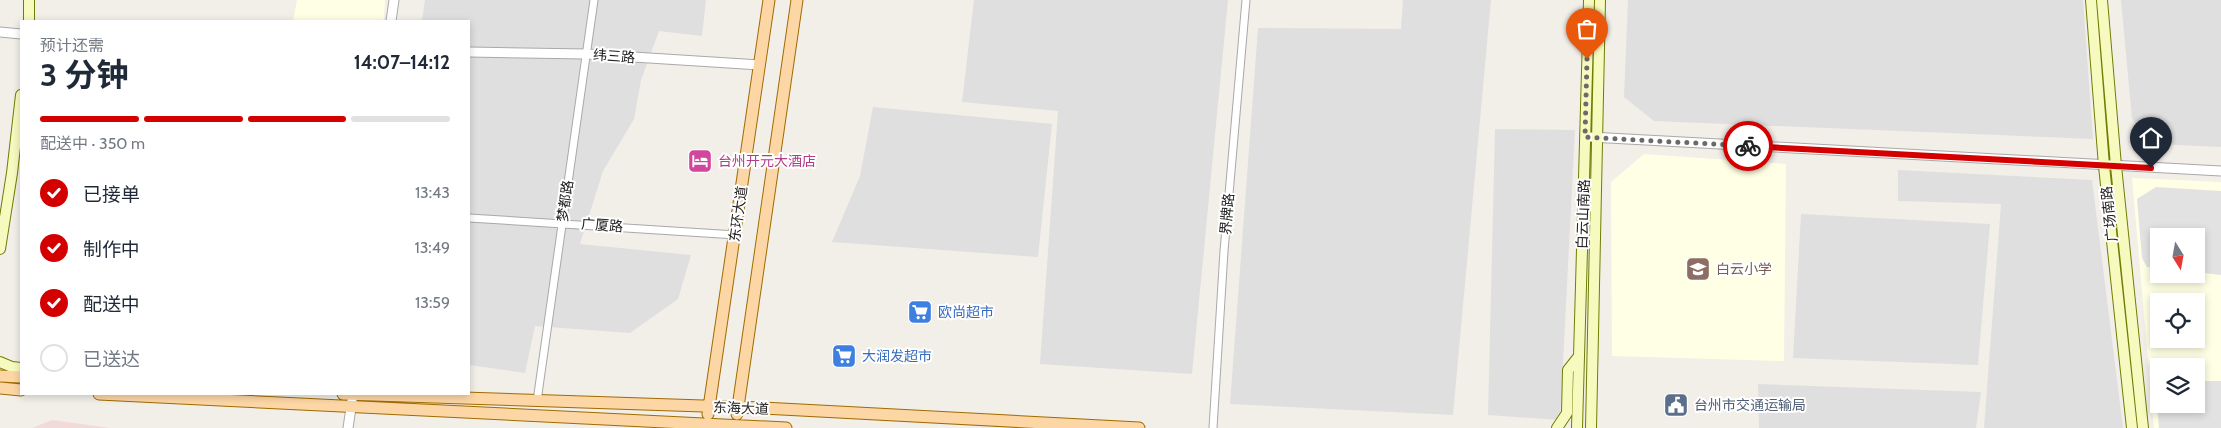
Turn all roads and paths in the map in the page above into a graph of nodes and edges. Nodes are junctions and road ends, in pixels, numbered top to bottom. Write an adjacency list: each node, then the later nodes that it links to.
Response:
1 (29, 0): 11 (main road)
2 (394, 0): 12 (street)
3 (594, 0): 16 (street, 梦都路)
4 (769, 0): 17 (main road, 东环大道)
5 (796, 0): 41 (main road, 东环大道)
6 (1246, 0): 47 (street, 界牌路)
7 (1588, 0): 19 (main road, 白云山南路)
8 (1600, 0): 20 (main road, 白云山南路)
9 (2091, 0): 21 (main road, 广场南路)
10 (2102, 0): 22 (main road, 广场南路)
11 (28, 20)
12 (391, 20)
13 (0, 32): 14 (street)
14 (20, 34)
15 (470, 52): 16 (street, 纬三路)
16 (586, 54): 17 (street, 纬三路); 25 (street, 梦都路)
17 (760, 65): 26 (main road, 东环大道)
18 (20, 104): 27 (main road)
19 (1585, 137): 20 (street); 28 (main road, 白云山南路)
20 (1598, 138): 21 (street); 50 (main road, 白云山南路)
21 (2104, 166): 22 (street); 51 (main road, 广场南路)
22 (2116, 166): 23 (street); 52 (main road, 广场南路)
23 (2221, 171)
24 (470, 218): 25 (street, 广厦路)
25 (562, 222): 26 (street, 广厦路); 38 (street, 梦都路)
26 (736, 235): 40 (main road, 东环大道)
27 (0, 249)
28 (1579, 356): 48 (main road); 49 (main road, 白云山南路)
29 (0, 362): 30 (main road)
30 (20, 368)
31 (0, 376): 32 (main road)
32 (20, 377)
33 (0, 388): 34 (main road)
34 (20, 390)
35 (118, 395): 39 (main road, 东海大道)
36 (353, 395): 39 (street)
37 (379, 395): 38 (main road, 东海大道)
38 (537, 401): 40 (main road, 东海大道)
39 (352, 407): 42 (main road, 东海大道); 44 (street)
40 (709, 407): 41 (main road, 东海大道); 42 (main road, 东环大道)
41 (738, 408): 43 (main road, 东环大道); 46 (main road, 东海大道)
42 (706, 426): 43 (main road, 东海大道)
43 (735, 427): 45 (main road, 东海大道)
44 (348, 428)
45 (786, 428)
46 (1139, 428)
47 (1213, 428)
48 (1557, 428)
49 (1577, 428)
50 (1591, 428)
51 (2132, 428)
52 (2143, 428)

